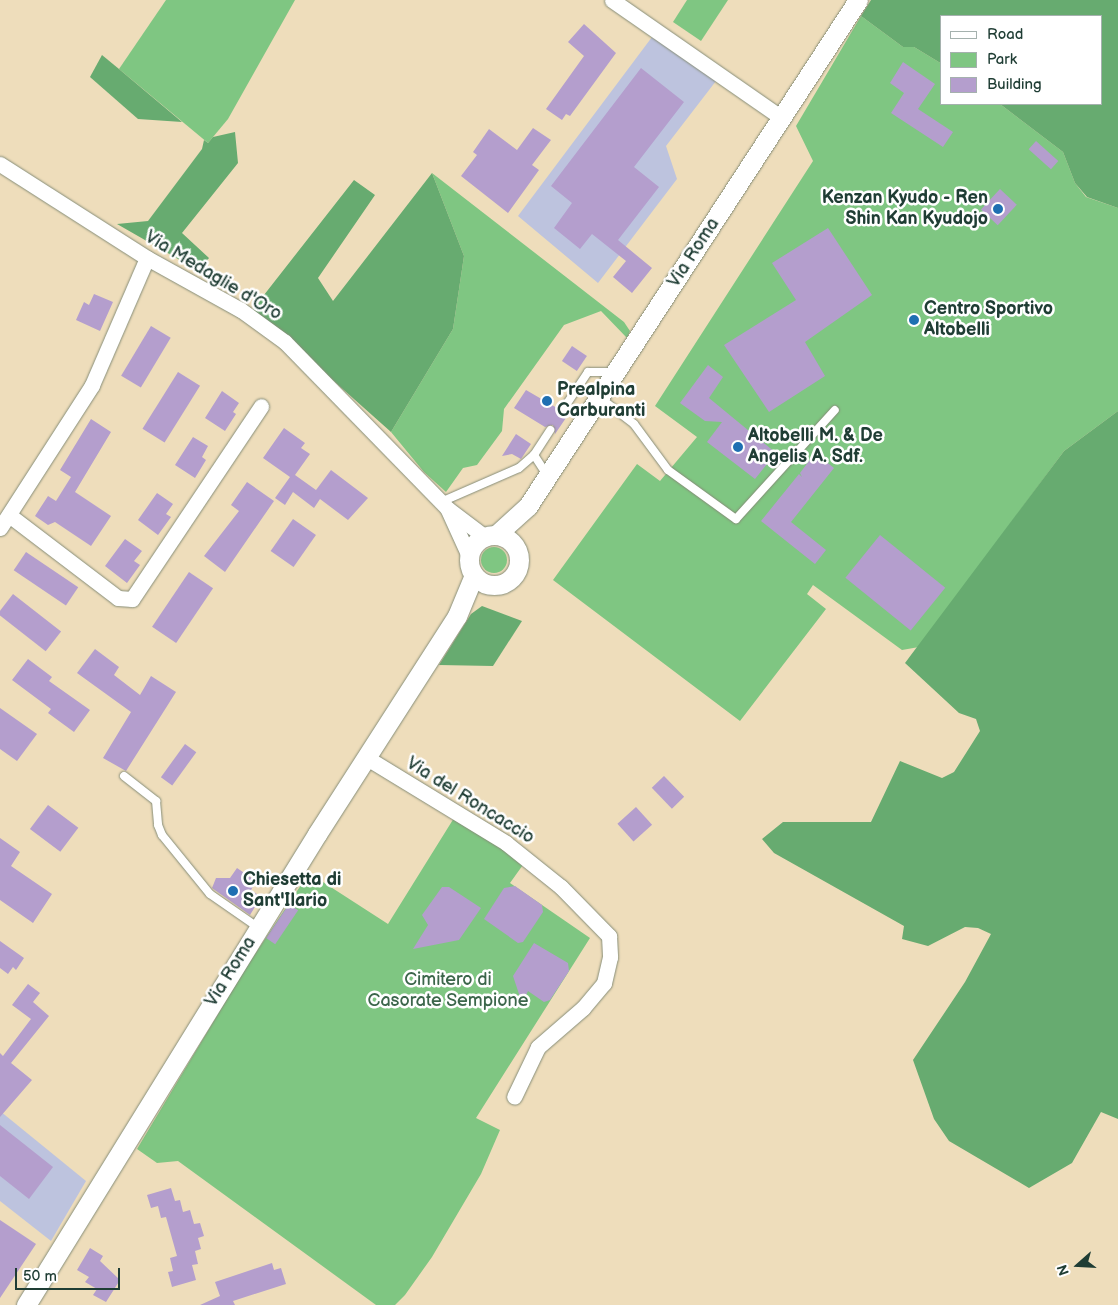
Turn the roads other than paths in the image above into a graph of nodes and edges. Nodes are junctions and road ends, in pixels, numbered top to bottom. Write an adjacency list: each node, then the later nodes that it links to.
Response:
1 (612, 0): 3 (street)
2 (858, 0): 3 (street, Via Roma)
3 (782, 118): 6 (street, Via Roma)
4 (0, 164): 5 (street, Via Medaglie d'Oro)
5 (147, 258): 14 (street, Via Medaglie d'Oro); 16 (street)
6 (616, 372): 7 (street, Via Roma); 10 (lane)
7 (599, 397): 9 (lane); 13 (street, Via Roma)
8 (261, 406): 16 (street)
9 (835, 410)
10 (562, 411)
11 (550, 430): 12 (lane)
12 (534, 455): 13 (lane); 14 (lane)
13 (548, 475): 15 (street, Via Roma)
14 (444, 505): 18 (street, Via Medaglie d'Oro); 19 (street, Via Medaglie d'Oro)
15 (528, 506): 18 (street, Via Roma); 20 (street, Via Roma)
16 (9, 515): 17 (street)
17 (0, 528)
18 (490, 536): 19 (street, Via Roma); 20 (street)
19 (470, 556): 21 (street)
20 (518, 556): 22 (street, Via Roma)
21 (474, 575): 22 (street); 23 (street, Via Roma)
22 (495, 585): 23 (street, Via Roma)
23 (457, 616): 24 (street, Via Roma)
24 (367, 758): 26 (street, Via Roma); 27 (street, Via del Roncaccio)
25 (124, 776): 26 (lane)
26 (259, 928): 28 (street, Via Roma)
27 (514, 1097)
28 (26, 1305)

